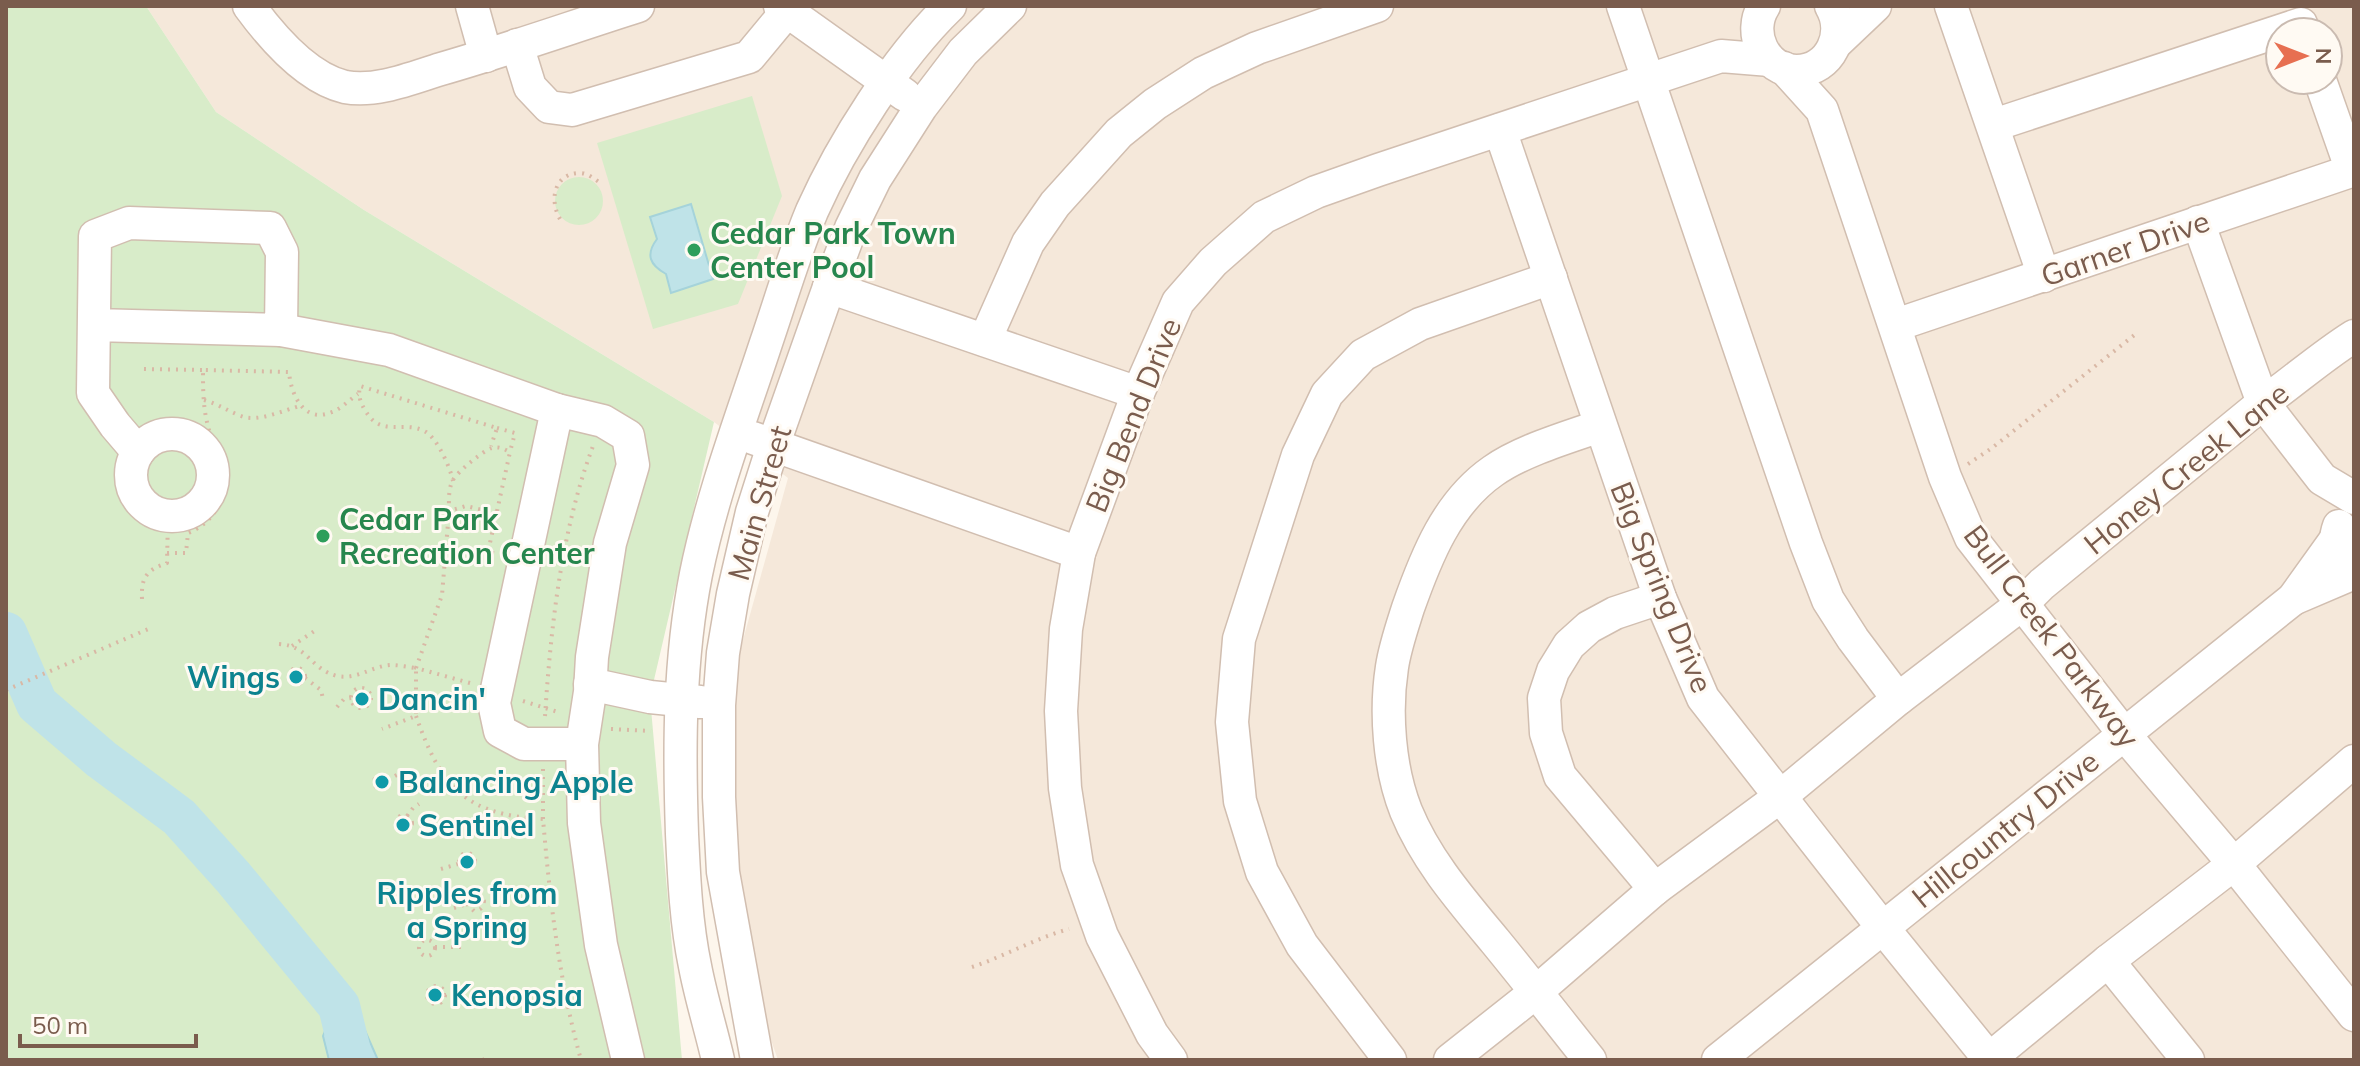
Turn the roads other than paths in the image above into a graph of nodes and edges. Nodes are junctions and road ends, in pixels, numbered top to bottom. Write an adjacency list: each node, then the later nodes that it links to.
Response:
1 (249, 6): 16 (street)
2 (472, 6): 16 (street)
3 (638, 6): 14 (street)
4 (950, 6): 20 (street, Main Street)
5 (1010, 6): 22 (street, Main Street)
6 (1377, 6): 35 (street)
7 (1623, 6): 19 (street)
8 (1831, 6): 15 (street, Bull Creek Parkway)
9 (1875, 6): 15 (street)
10 (1951, 6): 24 (street)
11 (784, 8): 14 (street); 20 (street)
12 (1761, 13): 17 (street, Big Bend Drive); 18 (street)
13 (2264, 33): 24 (street)
14 (517, 45): 16 (street)
15 (1834, 47): 18 (street, Big Bend Drive); 23 (street, Bull Creek Parkway)
16 (486, 56)
17 (1721, 56): 18 (street, Big Bend Drive); 19 (street, Big Bend Drive)
18 (1777, 64): 23 (street, Bull Creek Parkway)
19 (1649, 81): 25 (street, Big Bend Drive); 52 (street)
20 (887, 82): 22 (street); 40 (street, Main Street)
21 (2326, 96): 26 (street)
22 (921, 107): 30 (street, Main Street)
23 (1822, 110): 32 (street, Bull Creek Parkway)
24 (1994, 125): 28 (street)
25 (1500, 130): 29 (street, Big Spring Drive); 36 (street, Big Bend Drive)
26 (2353, 171): 27 (street, Garner Drive)
27 (2198, 222): 28 (street, Garner Drive); 37 (street)
28 (2044, 276): 32 (street, Garner Drive)
29 (1551, 278): 39 (street, Big Spring Drive); 69 (street)
30 (829, 287): 35 (street); 41 (street, Main Street)
31 (94, 325): 33 (street); 33 (street); 42 (street)
32 (1896, 325): 50 (street, Bull Creek Parkway)
33 (281, 330): 38 (street)
34 (2354, 336): 37 (street, Honey Creek Lane)
35 (985, 340): 36 (street)
36 (1138, 393): 46 (street, Big Bend Drive)
37 (2263, 403): 43 (street); 50 (street, Honey Creek Lane)
38 (557, 410): 51 (street); 56 (street)
39 (1600, 426): 48 (street, Big Spring Drive); 63 (street)
40 (736, 432): 41 (street); 53 (street, Main Street)
41 (773, 446): 46 (street); 54 (street, Main Street)
42 (138, 452): 42 (street)
43 (2322, 479): 44 (street); 45 (street)
44 (2354, 498)
45 (2342, 527): 47 (street); 49 (street, Hillcountry Drive)
46 (1079, 553): 68 (street, Big Bend Drive)
47 (2354, 573): 49 (street, Hillcountry Drive)
48 (1660, 598): 58 (street, Big Spring Drive); 60 (street)
49 (2293, 599): 55 (street, Hillcountry Drive)
50 (2022, 604): 52 (street, Honey Creek Lane); 55 (street, Bull Creek Parkway)
51 (590, 684): 53 (street); 56 (street)
52 (1898, 699): 58 (street, Honey Creek Lane)
53 (682, 700): 54 (street); 67 (street, Main Street)
54 (719, 705): 65 (street, Main Street)
55 (2124, 734): 59 (street, Bull Creek Parkway); 61 (street, Hillcountry Drive)
56 (582, 744): 66 (street)
57 (2354, 762): 59 (street)
58 (1781, 796): 60 (street, Honey Creek Lane); 61 (street, Big Spring Drive)
59 (2234, 864): 62 (street); 64 (street, Bull Creek Parkway)
60 (1655, 889): 63 (street, Honey Creek Lane)
61 (1883, 928): 72 (street, Hillcountry Drive); 73 (street, Big Spring Drive)
62 (2108, 961): 73 (street); 74 (street)
63 (1536, 992): 70 (street, Honey Creek Lane); 71 (street)
64 (2354, 1015)
65 (751, 1059)
66 (628, 1060)
67 (718, 1060)
68 (1171, 1060)
69 (1390, 1060)
70 (1450, 1060)
71 (1590, 1060)
72 (1718, 1060)
73 (1989, 1060)
74 (2188, 1060)

